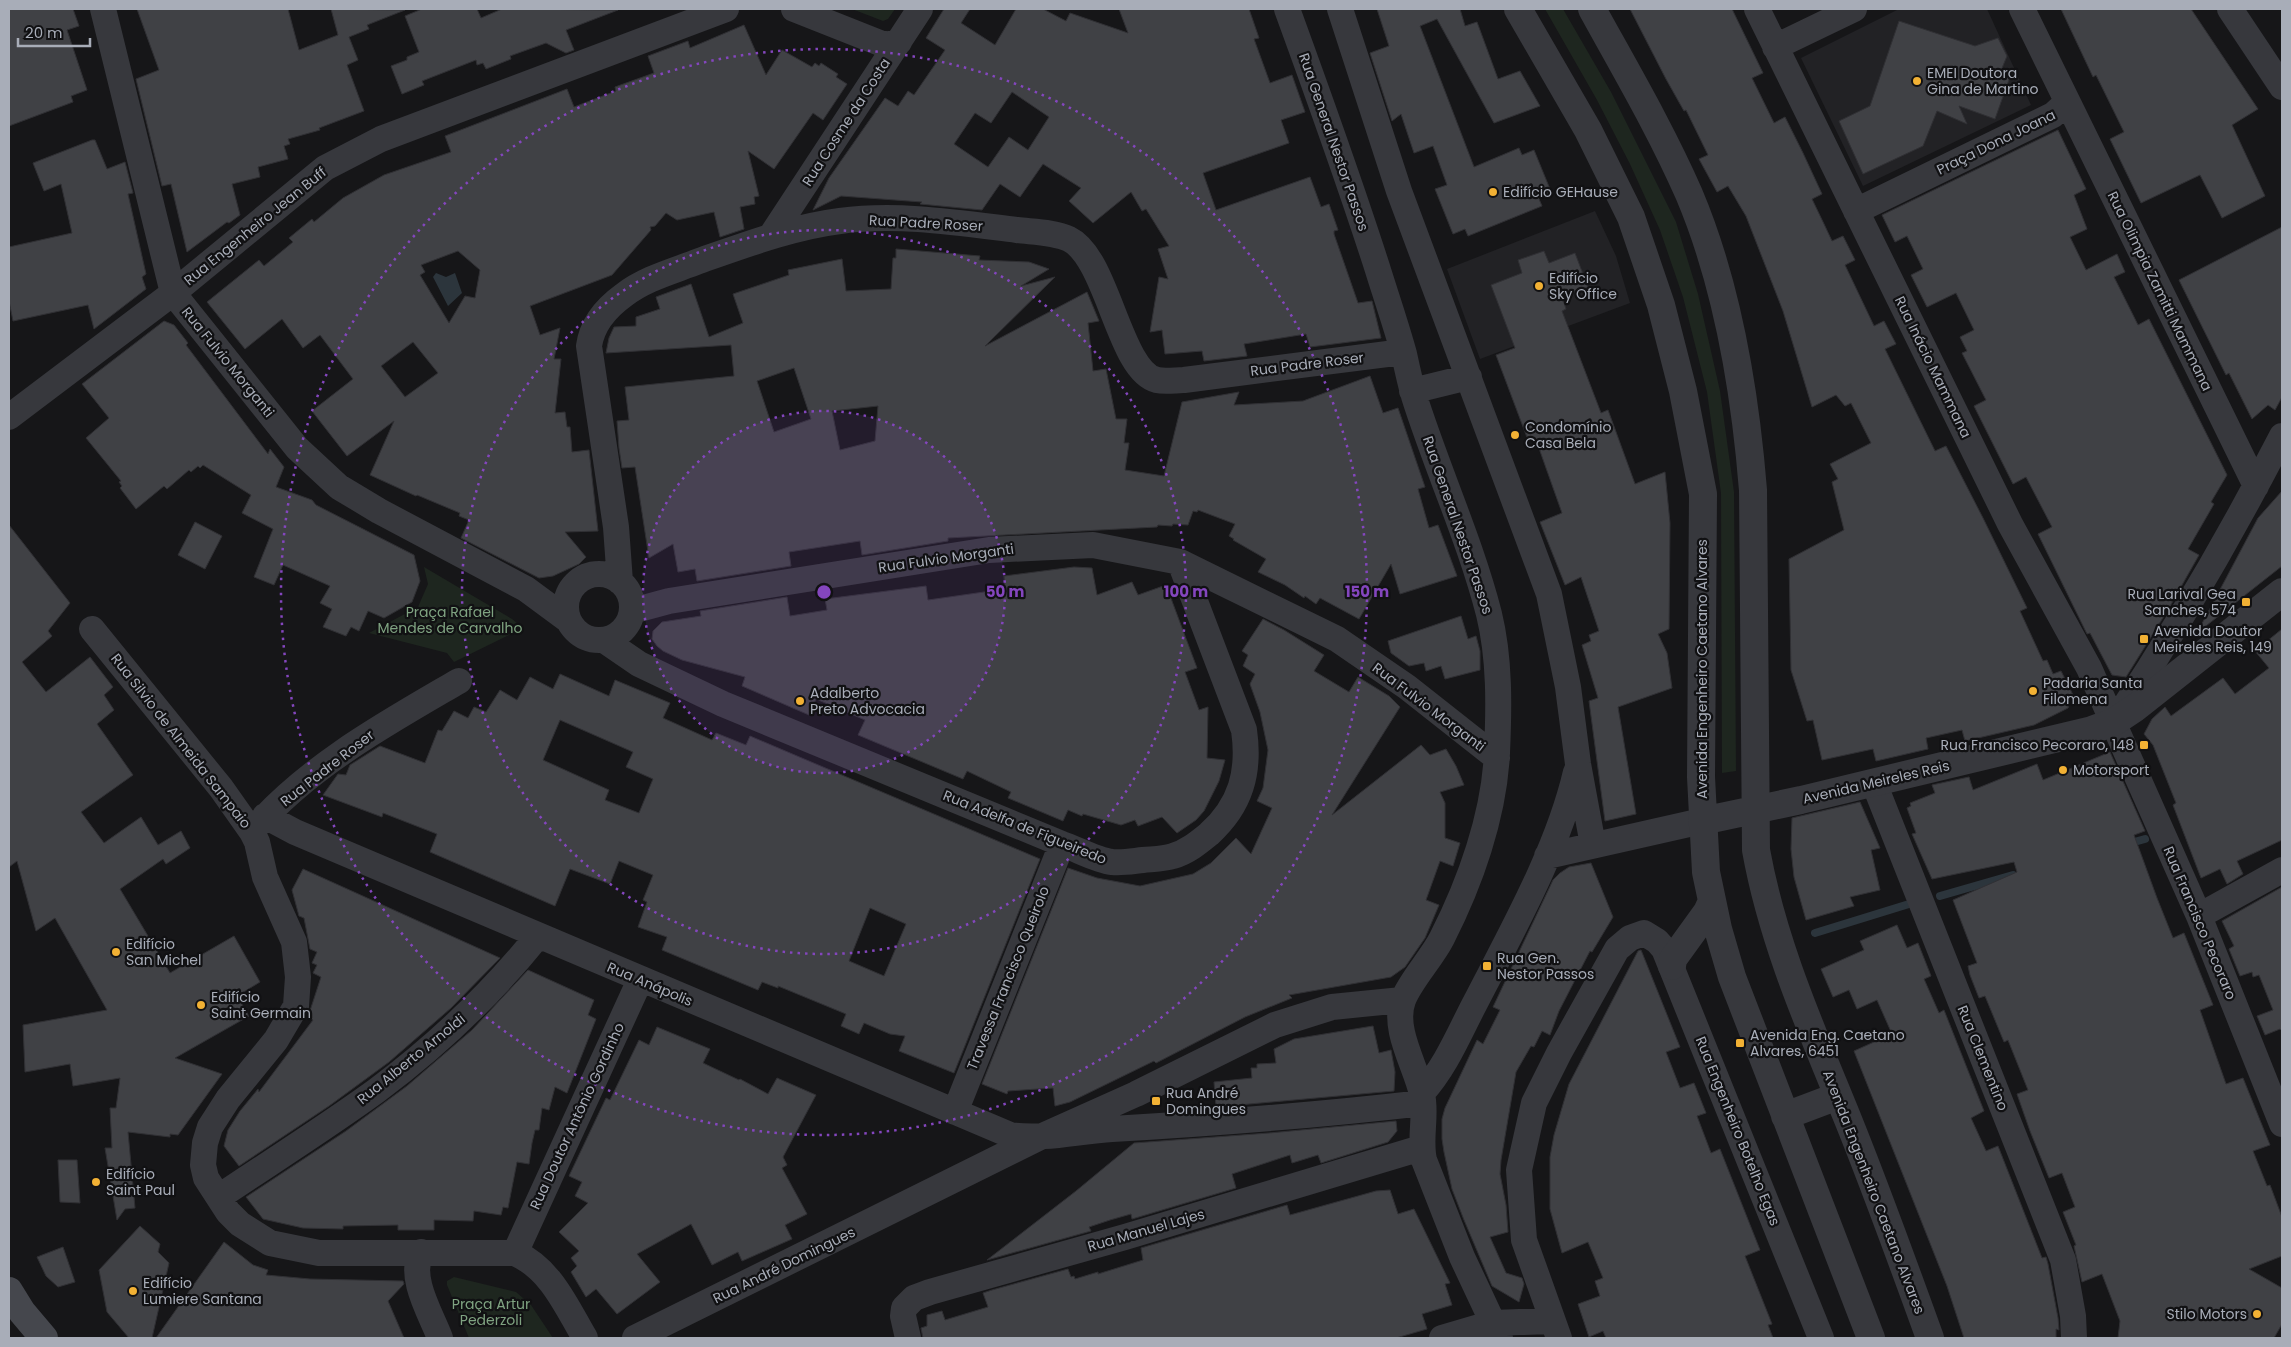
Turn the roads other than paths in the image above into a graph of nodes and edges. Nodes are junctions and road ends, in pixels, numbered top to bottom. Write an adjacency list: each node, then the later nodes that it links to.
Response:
1 (103, 9): 19 (street, Rua Fulvio Morganti)
2 (726, 9): 19 (street, Rua Engenheiro Jean Buff)
3 (794, 9): 13 (street)
4 (920, 9): 13 (street, Rua Cosme da Costa)
5 (1287, 9): 20 (street, Rua General Nestor Passos)
6 (1340, 9): 21 (street)
7 (1518, 9): 41 (street, Avenida Engenheiro Caetano Alvares)
8 (1592, 9): 40 (street, Avenida Engenheiro Caetano Alvares)
9 (1757, 9): 14 (street, Rua Inácio Mammana)
10 (1854, 9): 14 (street)
11 (2022, 9): 16 (street, Praça Dona Joana)
12 (2230, 9): 15 (street)
13 (899, 42): 18 (street, Rua Cosme da Costa)
14 (1775, 47): 17 (street, Rua Inácio Mammana)
15 (2282, 87)
16 (2065, 97): 17 (street, Praça Dona Joana); 25 (street, Rua Olimpia Zamitti Mammana)
17 (1856, 211): 36 (street, Rua Inácio Mammana)
18 (771, 236): 20 (street, Rua Padre Roser); 30 (street, Rua Padre Roser)
19 (173, 293): 23 (street, Rua Engenheiro Jean Buff); 27 (street, Rua Fulvio Morganti)
20 (1403, 352): 22 (street, Rua General Nestor Passos)
21 (1469, 377): 22 (street); 38 (street)
22 (1412, 391): 37 (street, Rua General Nestor Passos)
23 (9, 417)
24 (2282, 436): 25 (street)
25 (2256, 486): 36 (street)
26 (1180, 562): 30 (street, Rua Fulvio Morganti); 37 (street, Rua Fulvio Morganti); 43 (street, Rua Adelfa de Figueiredo)
27 (526, 589): 28 (street, Rua Fulvio Morganti); 31 (street, Rua Fulvio Morganti)
28 (572, 589): 30 (street); 31 (street)
29 (2282, 592): 36 (street, Avenida Meireles Reis)
30 (621, 596): 33 (street); 34 (street, Rua Adelfa de Figueiredo)
31 (568, 620): 33 (street)
32 (92, 629): 42 (street, Rua Silvio de Almeida Sampaio)
33 (604, 640): 34 (street, Rua Adelfa de Figueiredo)
34 (655, 670): 43 (street, Rua Adelfa de Figueiredo)
35 (460, 681): 42 (street, Rua Padre Roser)
36 (2114, 722): 39 (street, Avenida Meireles Reis); 48 (street, Rua Francisco Pecoraro)
37 (1497, 758): 52 (street, Rua General Nestor Passos)
38 (1578, 764): 44 (street); 45 (street)
39 (1874, 783): 40 (street, Avenida Meireles Reis); 75 (street, Rua Clementino)
40 (1755, 810): 41 (street, Avenida Meireles Reis); 53 (street, Avenida Engenheiro Caetano Alvares)
41 (1702, 821): 44 (street, Avenida Meireles Reis); 47 (street, Avenida Engenheiro Caetano Alvares)
42 (259, 824): 49 (street, Rua Anápolis); 60 (street, Rua Silvio de Almeida Sampaio)
43 (1062, 844): 55 (street, Travessa Francisco Queirolo)
44 (1593, 845): 45 (street, Avenida Meireles Reis)
45 (1547, 856): 54 (street)
46 (2282, 870): 48 (street)
47 (1712, 900): 50 (street); 56 (street, Avenida Engenheiro Caetano Alvares)
48 (2199, 916): 57 (street, Rua Francisco Pecoraro)
49 (537, 937): 51 (street, Rua Anápolis); 60 (street, Rua Alberto Arnoldi)
50 (1672, 966): 65 (street, Rua Engenheiro Botelho Egas); 72 (street, Rua Engenheiro Botelho Egas)
51 (640, 980): 55 (street, Rua Anápolis); 62 (street, Rua Doutor Antônio Gordinho)
52 (1402, 1000): 54 (street); 58 (street, Rua André Domingues)
53 (1838, 1096): 56 (street); 74 (street, Avenida Engenheiro Caetano Alvares)
54 (1423, 1098): 58 (street); 59 (street)
55 (955, 1112): 58 (street, Rua Anápolis)
56 (1785, 1116): 73 (street, Avenida Engenheiro Caetano Alvares)
57 (2282, 1124)
58 (1040, 1137): 69 (street, Rua André Domingues)
59 (1421, 1148): 64 (street); 70 (street, Rua Manuel Lajes)
60 (219, 1197): 61 (street, Rua Silvio de Almeida Sampaio)
61 (421, 1252): 62 (street); 67 (street)
62 (515, 1253): 68 (street)
63 (9, 1291): 66 (main road)
64 (1497, 1330): 65 (street); 71 (street)
65 (1555, 1330)
66 (44, 1338)
67 (440, 1338)
68 (585, 1338)
69 (635, 1338)
70 (908, 1338)
71 (1442, 1338)
72 (1821, 1338)
73 (1871, 1338)
74 (1930, 1338)
75 (2074, 1338)

